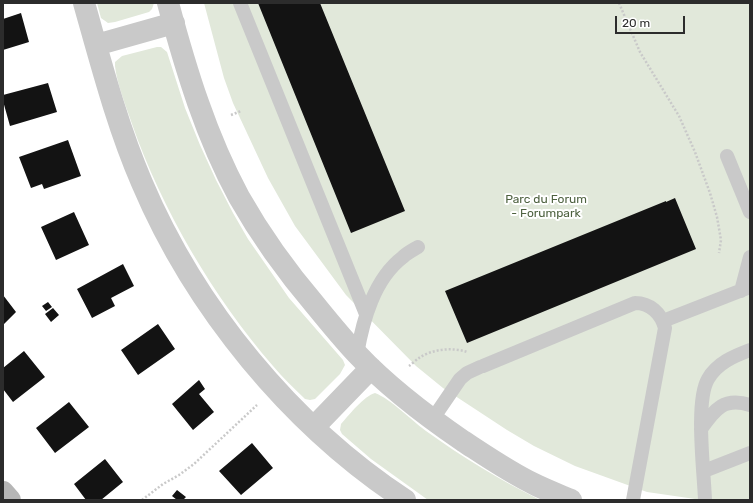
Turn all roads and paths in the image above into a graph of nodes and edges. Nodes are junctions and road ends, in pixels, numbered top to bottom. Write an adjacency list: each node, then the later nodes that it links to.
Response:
1 (84, 3): 5 (street)
2 (240, 3): 14 (lane)
3 (619, 3): 11 (path)
4 (171, 13): 5 (street); 18 (street)
5 (96, 45): 23 (street)
6 (241, 111): 7 (path)
7 (231, 115)
8 (727, 156): 9 (lane)
9 (750, 212)
10 (418, 246): 14 (lane)
11 (719, 252)
12 (750, 257): 13 (lane)
13 (745, 289): 15 (lane)
14 (366, 314): 18 (lane)
15 (663, 321): 22 (lane); 32 (lane)
16 (750, 350): 24 (lane)
17 (472, 352): 19 (path)
18 (364, 361): 22 (street); 23 (street)
19 (409, 366)
20 (257, 405): 29 (path)
21 (750, 405): 24 (lane)
22 (432, 420): 31 (street)
23 (314, 427): 30 (street)
24 (701, 429): 26 (lane)
25 (750, 453): 26 (lane)
26 (704, 471): 33 (lane)
27 (3, 492): 28 (main road)
28 (10, 500)
29 (142, 500)
30 (405, 500)
31 (571, 500)
32 (634, 500)
33 (705, 500)

